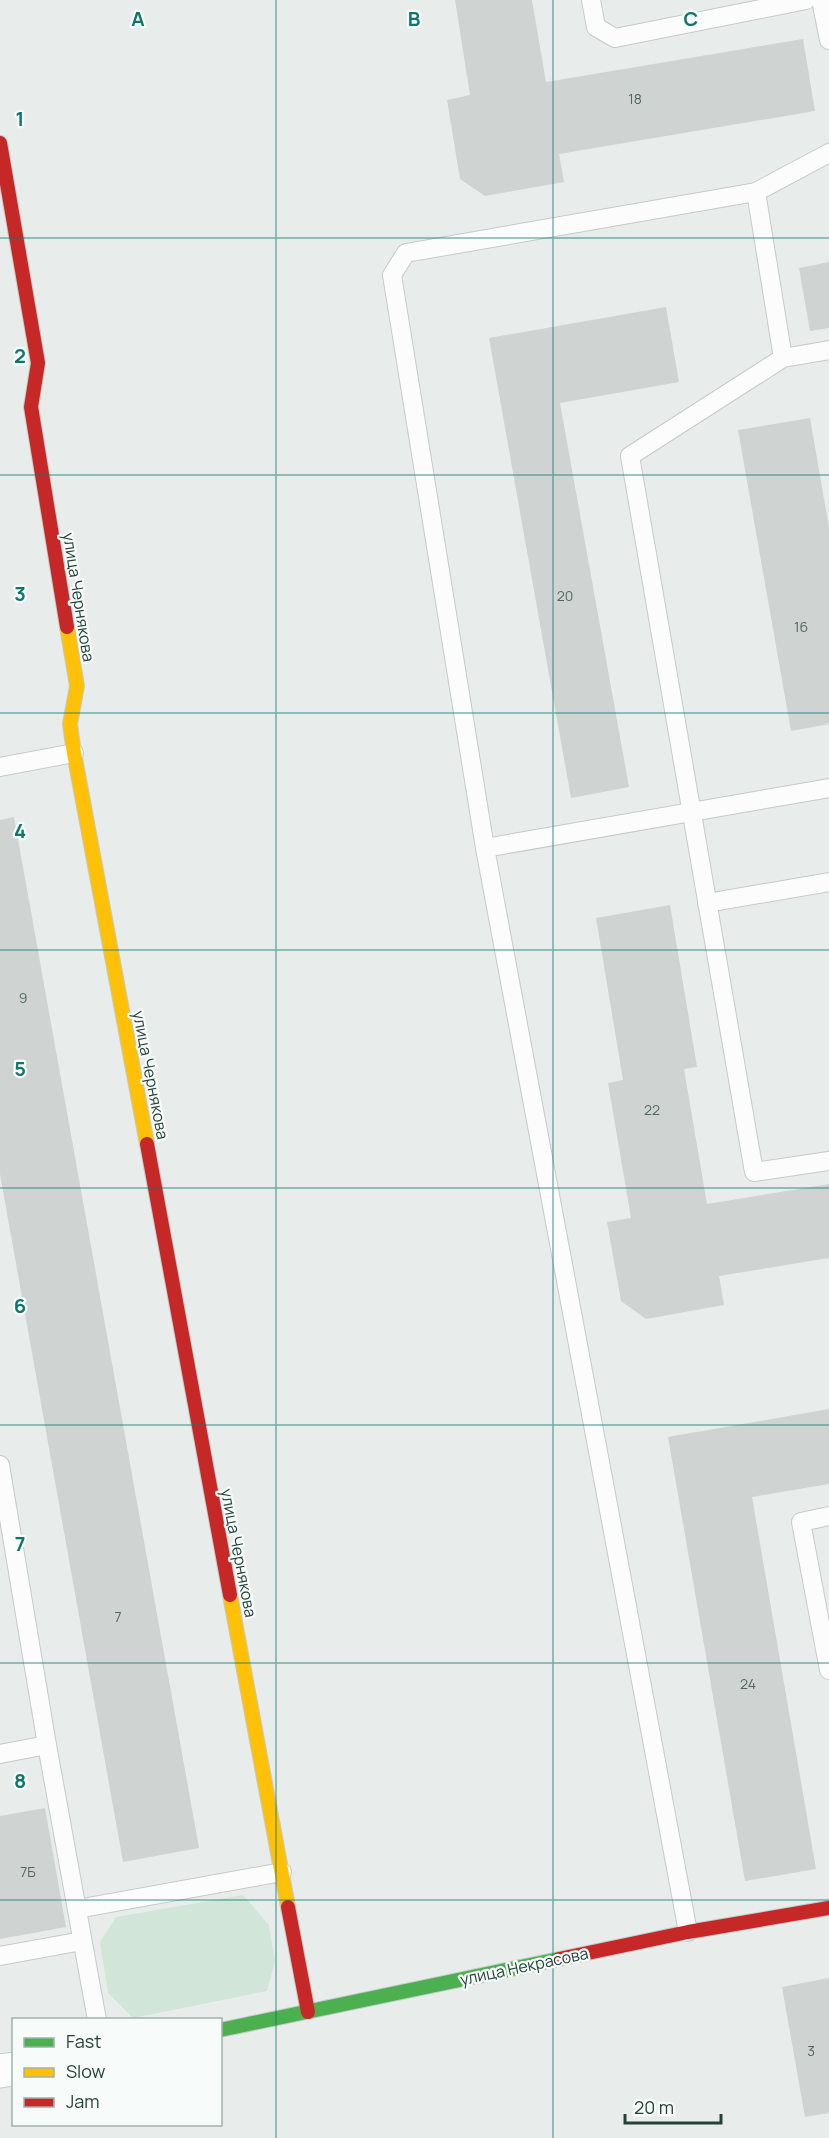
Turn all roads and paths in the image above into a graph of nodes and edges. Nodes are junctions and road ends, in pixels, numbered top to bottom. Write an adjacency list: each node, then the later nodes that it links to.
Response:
1 (591, 0): 2 (lane)
2 (806, 0)
3 (820, 0): 4 (lane)
4 (829, 40)
5 (0, 143): 8 (street, улица Чернякова)
6 (829, 153): 7 (lane)
7 (756, 192): 10 (lane); 15 (lane)
8 (6, 209): 11 (street, улица Чернякова)
9 (828, 353): 10 (lane)
10 (783, 358): 14 (lane)
11 (74, 753): 12 (lane); 24 (street, улица Чернякова)
12 (0, 767)
13 (829, 789): 14 (lane)
14 (692, 813): 15 (lane); 17 (lane)
15 (485, 848): 27 (lane)
16 (829, 882): 17 (lane)
17 (707, 903): 18 (lane)
18 (829, 1161)
19 (0, 1465): 22 (lane)
20 (829, 1516): 21 (lane)
21 (829, 1670)
22 (47, 1745): 23 (lane); 25 (lane)
23 (0, 1754)
24 (282, 1872): 25 (lane); 30 (street, улица Чернякова)
25 (76, 1908): 28 (lane)
26 (829, 1908): 27 (street, улица Некрасова)
27 (688, 1932): 30 (street, улица Некрасова)
28 (82, 1941): 29 (lane); 31 (lane)
29 (0, 1956)
30 (308, 2012): 32 (street, улица Некрасова)
31 (97, 2018)
32 (222, 2030)

